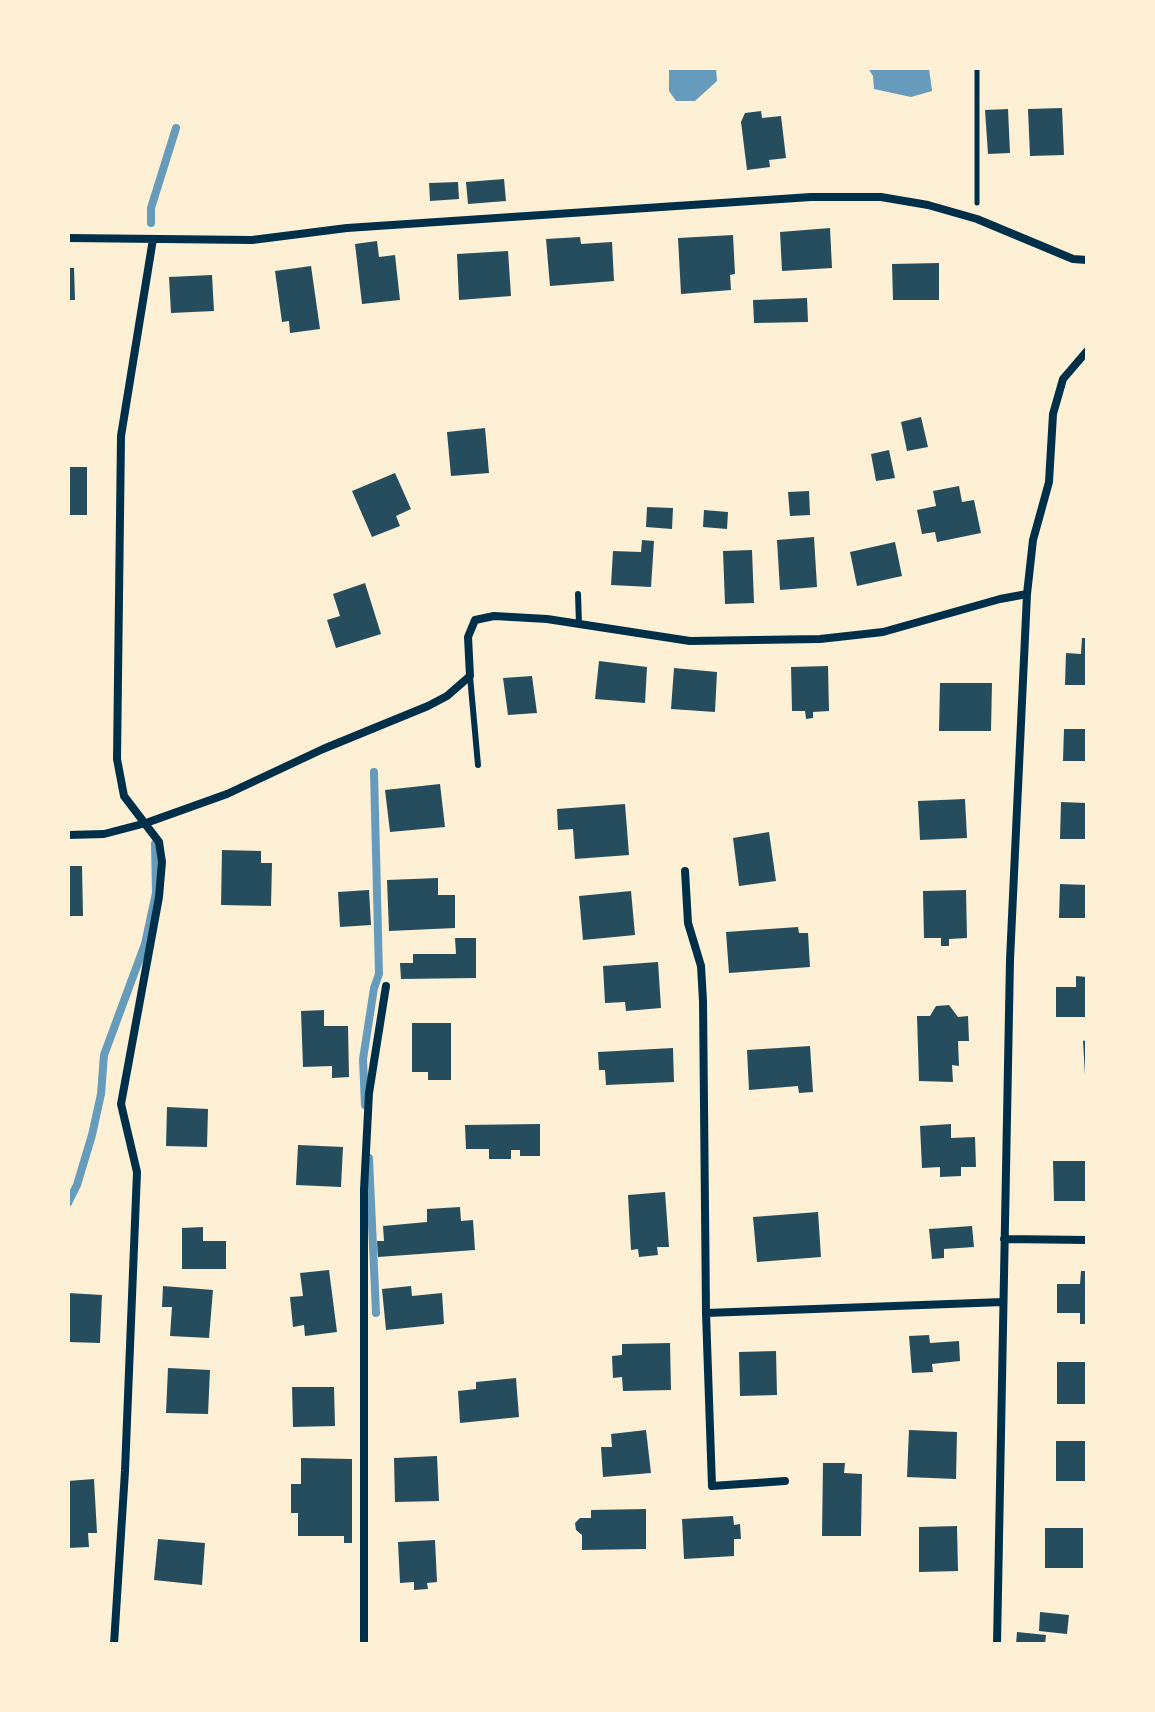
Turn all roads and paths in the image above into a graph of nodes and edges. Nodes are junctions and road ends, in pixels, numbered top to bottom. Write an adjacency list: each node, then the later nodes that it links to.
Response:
1 (977, 68): 2 (path)
2 (977, 219): 4 (street); 5 (street)
3 (68, 238): 4 (street)
4 (153, 239): 12 (street)
5 (1087, 260)
6 (1087, 351): 8 (street)
7 (578, 594): 9 (lane)
8 (1027, 594): 9 (street); 16 (street)
9 (579, 624): 10 (street)
10 (470, 676): 11 (lane); 12 (street)
11 (478, 765)
12 (146, 823): 13 (street); 21 (street)
13 (68, 835)
14 (685, 871): 19 (street)
15 (386, 986): 22 (street)
16 (1004, 1239): 17 (street); 18 (street)
17 (1087, 1240)
18 (1003, 1302): 19 (street); 23 (street)
19 (706, 1313): 20 (street)
20 (785, 1481)
21 (114, 1644)
22 (364, 1644)
23 (997, 1644)

